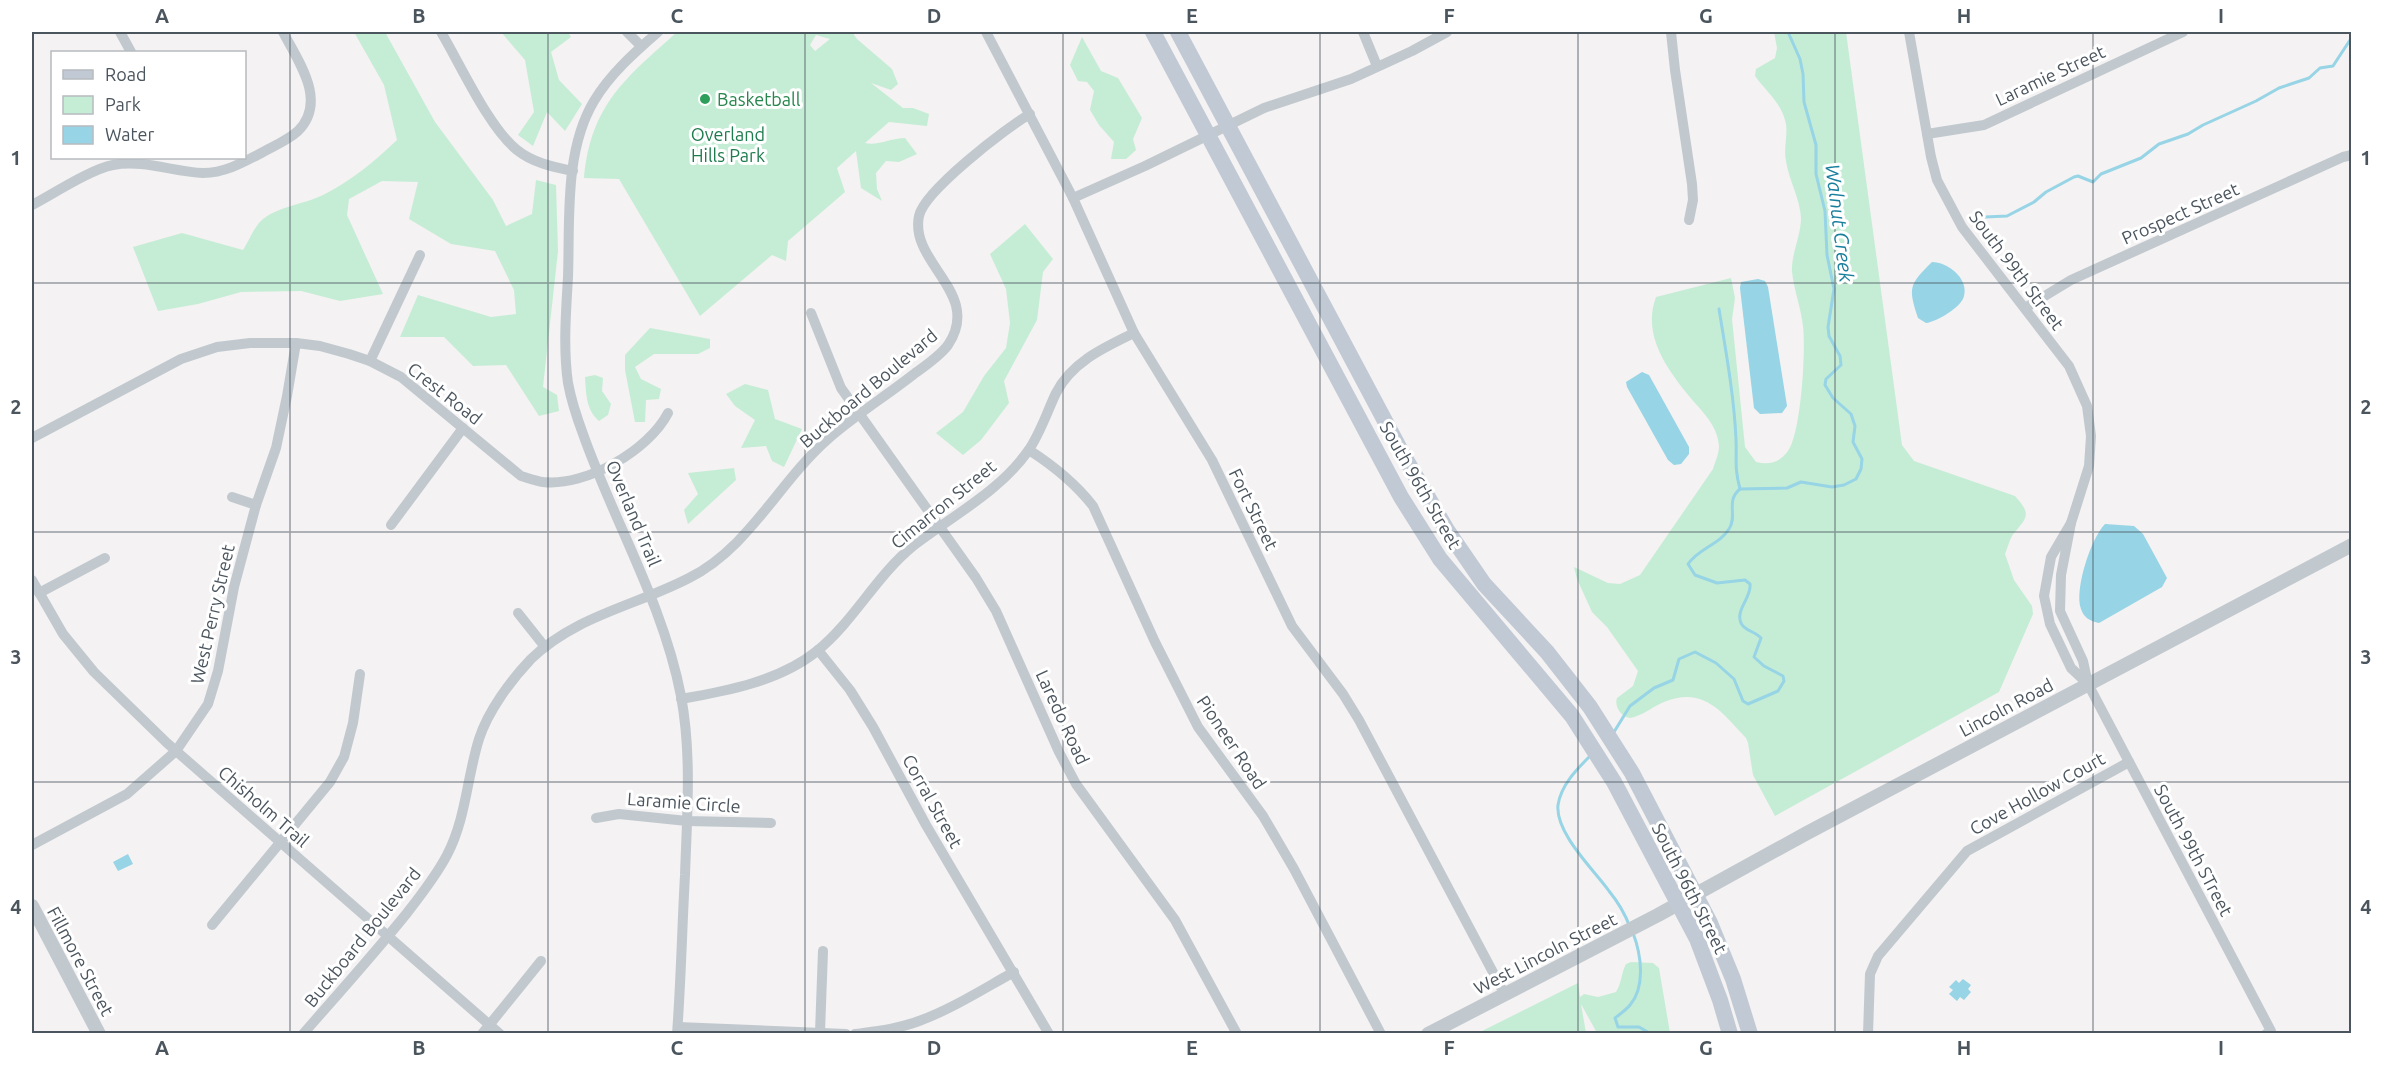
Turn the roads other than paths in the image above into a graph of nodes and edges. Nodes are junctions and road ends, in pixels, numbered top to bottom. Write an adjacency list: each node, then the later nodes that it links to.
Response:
1 (120, 32): 15 (street)
2 (283, 32): 22 (street)
3 (441, 32): 23 (street)
4 (627, 32): 14 (street)
5 (658, 32): 14 (street, Overland Trail)
6 (986, 32): 17 (street, Fort Street)
7 (1153, 32): 20 (main road, South 96th Street)
8 (1178, 32): 18 (main road, South 96th Street)
9 (1363, 32): 16 (street)
10 (1447, 32): 16 (street)
11 (1671, 32): 26 (street)
12 (1909, 32): 19 (street, South 99th Street)
13 (2183, 32): 19 (street, Laramie Street)
14 (641, 46): 23 (street, Overland Trail)
15 (130, 51)
16 (1377, 66): 18 (street)
17 (1030, 114): 24 (street, Fort Street); 34 (street, Buckboard Boulevard)
18 (1229, 124): 20 (street); 61 (main road, South 96th Street)
19 (1927, 134): 28 (street, South 99th Street)
20 (1208, 135): 24 (street); 62 (main road, South 96th Street)
21 (2352, 155): 28 (street, Prospect Street)
22 (167, 163): 25 (street)
23 (573, 171): 38 (street, Overland Trail)
24 (1073, 198): 30 (street, Fort Street)
25 (32, 205)
26 (1689, 220)
27 (420, 255): 32 (street)
28 (2025, 308): 52 (street, South 99th Street)
29 (811, 313): 34 (street, Laredo Road)
30 (1134, 333): 37 (street, Cimarron Street); 69 (street, Fort Street)
31 (296, 343): 32 (street, Crest Road); 36 (street, Crest Road); 40 (street, West Perry Street)
32 (370, 361): 35 (street, Crest Road)
33 (668, 412): 38 (street, Crest Road)
34 (860, 415): 42 (street, Laredo Road); 47 (street, Buckboard Boulevard)
35 (463, 428): 38 (street, Crest Road); 41 (street)
36 (32, 438)
37 (1029, 450): 42 (street, Cimarron Street); 82 (street, Pioneer Road)
38 (598, 471): 47 (street, Overland Trail)
39 (232, 498): 40 (street)
40 (256, 505): 54 (street, West Perry Street)
41 (391, 525)
42 (941, 526): 50 (street, Cimarron Street); 81 (street, Laredo Road)
43 (2352, 545): 52 (street, Lincoln Road)
44 (105, 558): 46 (street)
45 (32, 580): 46 (street, Chisholm Trail)
46 (39, 593): 54 (street, Chisholm Trail)
47 (651, 594): 49 (street, Buckboard Boulevard); 53 (street, Overland Trail)
48 (518, 613): 49 (street)
49 (545, 647): 65 (street, Buckboard Boulevard)
50 (818, 651): 53 (street, Cimarron Street); 68 (street, Corral Street)
51 (360, 674): 59 (street)
52 (2088, 684): 55 (street, South 99th STreet); 61 (street, Lincoln Road)
53 (681, 699): 57 (street, Overland Trail)
54 (176, 751): 59 (street, Chisholm Trail); 60 (street, West Perry Street)
55 (2129, 762): 74 (street, South 99th STreet); 86 (street, Cove Hollow Court)
56 (596, 818): 57 (street, Laramie Circle)
57 (687, 821): 58 (street, Laramie Circle); 71 (street, Overland Trail)
58 (771, 823)
59 (281, 843): 64 (street); 65 (street, Chisholm Trail)
60 (32, 845)
61 (1695, 894): 62 (street, Lincoln Road); 85 (main road, South 96th Street)
62 (1678, 904): 69 (street, West Lincoln Street); 84 (main road, South 96th Street)
63 (32, 906): 75 (street, Fillmore Street)
64 (212, 925)
65 (387, 937): 70 (street, Chisholm Trail); 76 (street, Buckboard Boulevard)
66 (823, 951): 72 (street)
67 (542, 961): 70 (street)
68 (1014, 972): 73 (street); 80 (street, Corral Street)
69 (1504, 993): 83 (street, West Lincoln Street)
70 (486, 1029): 77 (street, Chisholm Trail)
71 (677, 1030): 72 (street)
72 (820, 1032): 78 (street)
73 (889, 1032): 79 (street)
74 (2268, 1032)
75 (99, 1034)
76 (303, 1034)
77 (500, 1034)
78 (846, 1034)
79 (855, 1034)
80 (1049, 1034)
81 (1237, 1034)
82 (1381, 1034)
83 (1428, 1034)
84 (1730, 1034)
85 (1750, 1034)
86 (1868, 1034)

